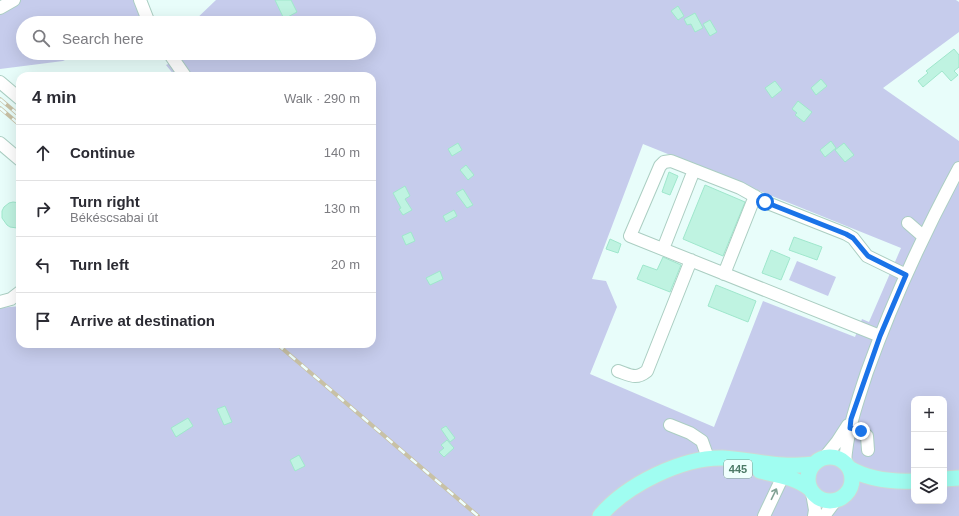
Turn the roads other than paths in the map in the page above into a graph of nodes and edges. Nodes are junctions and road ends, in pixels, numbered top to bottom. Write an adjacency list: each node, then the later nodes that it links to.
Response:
1 (14, 0): 3 (street)
2 (140, 0): 4 (street)
3 (0, 8)
4 (146, 16)
5 (173, 60): 6 (street)
6 (181, 72)
7 (0, 82): 8 (street)
8 (16, 96)
9 (0, 143): 10 (street)
10 (16, 157)
11 (959, 168): 15 (street)
12 (694, 170): 13 (street); 16 (street); 16 (street)
13 (755, 196): 18 (street); 19 (street)
14 (908, 223): 15 (street)
15 (924, 237): 19 (street)
16 (663, 249): 17 (street)
17 (691, 260): 18 (street); 23 (street)
18 (724, 274): 22 (street)
19 (906, 275): 22 (street)
20 (16, 296): 21 (street)
21 (0, 302)
22 (880, 336): 24 (street)
23 (618, 371)
24 (851, 423): 26 (street); 28 (street); 29 (street)
25 (670, 426): 27 (street)
26 (868, 450)
27 (708, 458): 28 (main road, 445); 30 (main road, 445)
28 (819, 461): 29 (main road, 445); 36 (main road)
29 (847, 465): 35 (main road, 445); 37 (main road)
30 (663, 473): 31 (main road, 445); 39 (main road, 445)
31 (783, 476): 36 (main road, 445); 38 (street, one-way to 31)
32 (959, 478): 33 (main road)
33 (947, 479)
34 (911, 480): 35 (main road, 445)
35 (888, 481): 37 (main road, 445)
36 (811, 490): 37 (main road, 445); 40 (street)
37 (841, 497): 41 (street)
38 (767, 515)
39 (600, 516)
40 (814, 516)
41 (824, 516)

